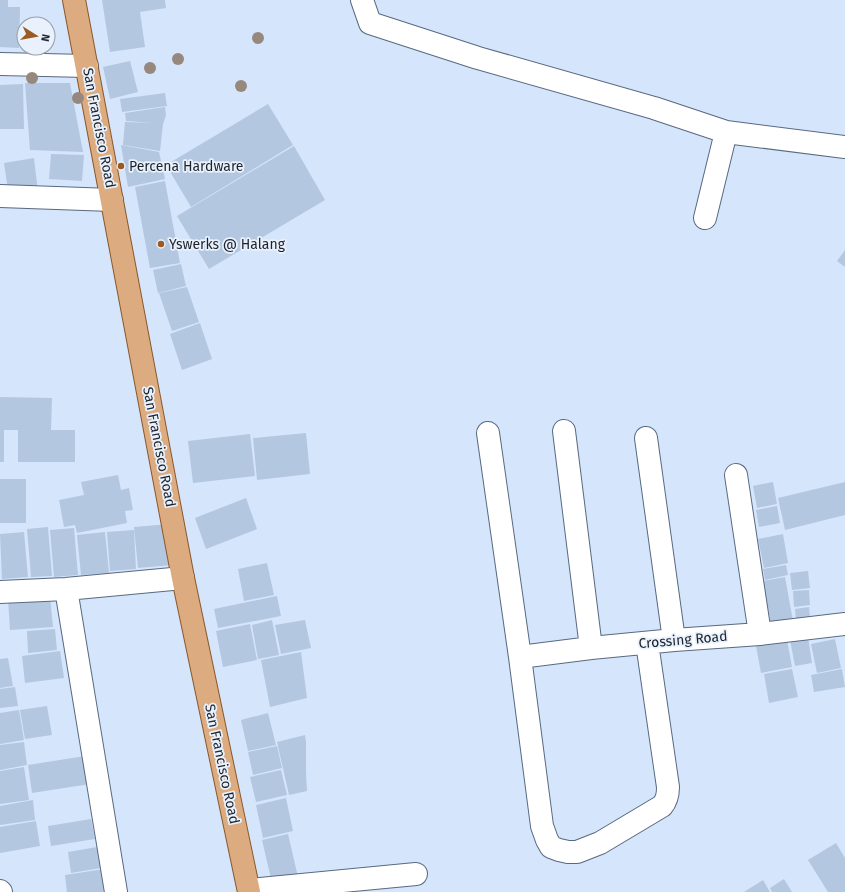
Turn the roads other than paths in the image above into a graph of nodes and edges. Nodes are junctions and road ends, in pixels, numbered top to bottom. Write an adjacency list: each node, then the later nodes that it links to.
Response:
1 (74, 0): 4 (main road, San Francisco Road)
2 (362, 0): 5 (street)
3 (0, 64): 4 (street)
4 (87, 66): 8 (main road, San Francisco Road)
5 (726, 132): 6 (street); 9 (street)
6 (845, 147)
7 (0, 196): 8 (street)
8 (112, 200): 14 (main road, San Francisco Road)
9 (705, 218)
10 (564, 431): 21 (street)
11 (488, 433): 22 (street)
12 (646, 438): 19 (street)
13 (736, 475): 18 (street)
14 (183, 578): 15 (street); 25 (main road, San Francisco Road)
15 (66, 589): 16 (street); 26 (street)
16 (0, 592)
17 (845, 624): 18 (street, Crossing Road)
18 (760, 634): 19 (street, Crossing Road)
19 (674, 640): 20 (street, Crossing Road)
20 (647, 643): 21 (street, Crossing Road); 22 (street)
21 (591, 648): 22 (street, Crossing Road)
22 (520, 657)
23 (416, 874): 24 (street)
24 (359, 886): 25 (street)
25 (246, 891)
26 (116, 892)

